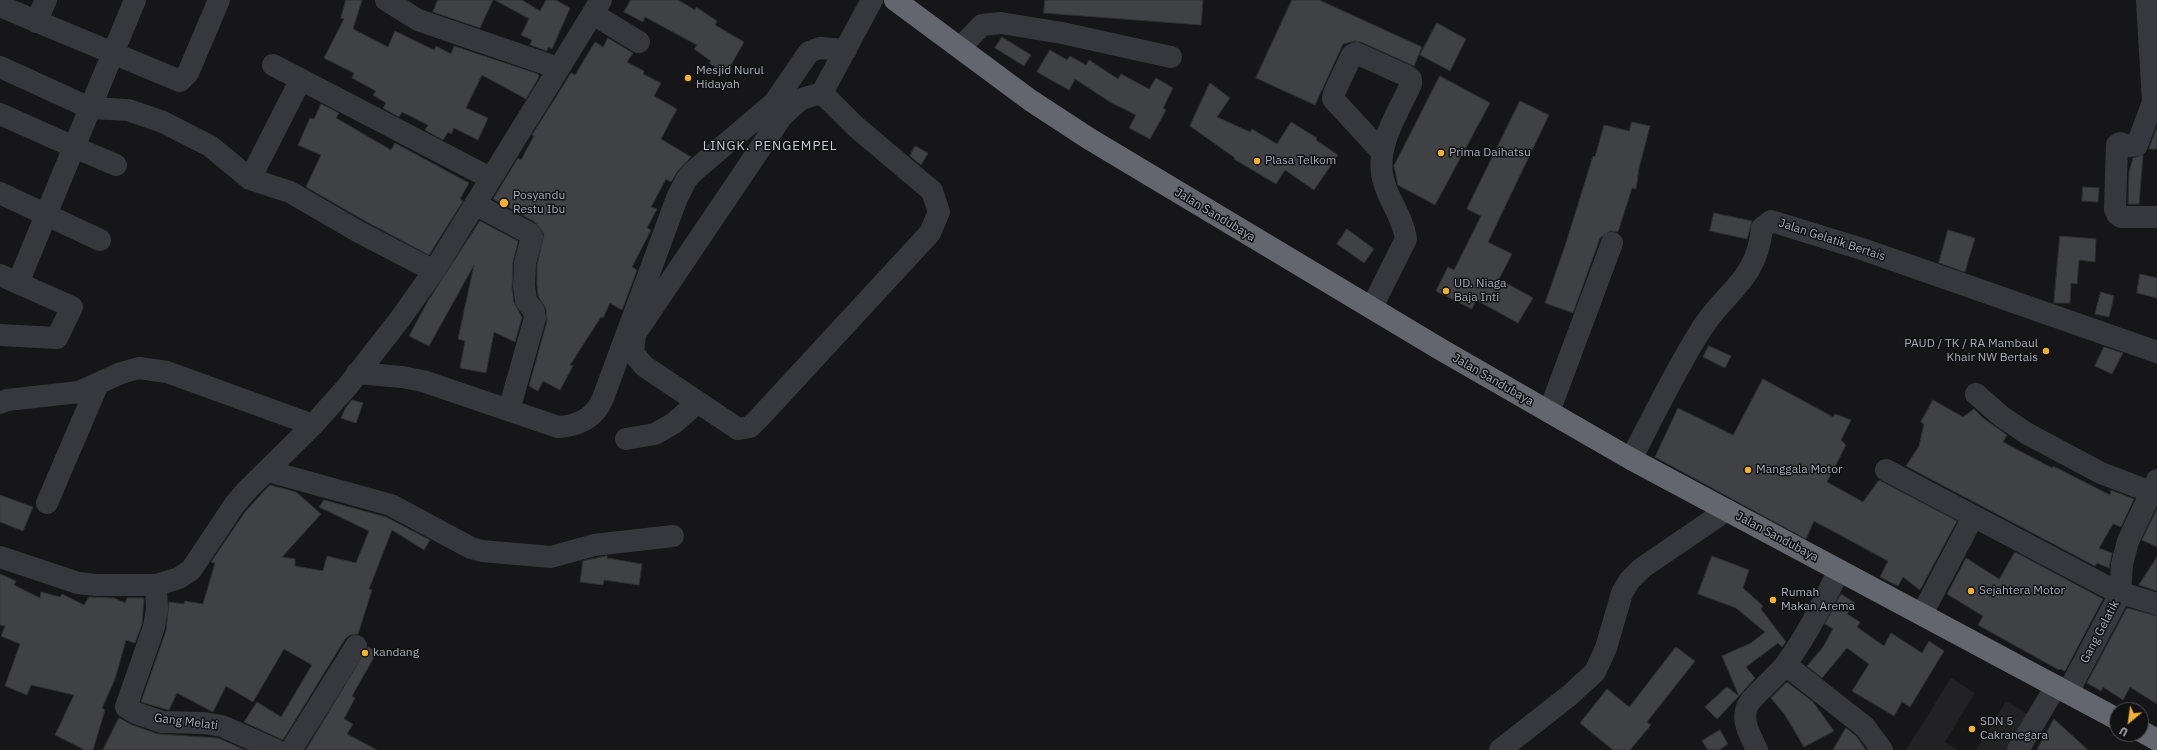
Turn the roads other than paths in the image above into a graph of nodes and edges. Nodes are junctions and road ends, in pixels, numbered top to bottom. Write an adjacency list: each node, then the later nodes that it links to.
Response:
1 (46, 0): 10 (street)
2 (135, 0): 14 (street)
3 (219, 0): 14 (street)
4 (386, 0): 18 (street)
5 (895, 0): 13 (highway, Jalan Sandubaya)
6 (2147, 0): 31 (street)
7 (598, 4): 11 (street); 18 (street)
8 (869, 5): 12 (street)
9 (0, 6): 10 (street)
10 (36, 22): 14 (street)
11 (639, 42)
12 (848, 47): 20 (street); 44 (street)
13 (960, 48): 15 (street); 36 (highway, Jalan Sandubaya)
14 (113, 54): 21 (street)
15 (1171, 57)
16 (273, 65): 19 (street)
17 (0, 67): 21 (street)
18 (558, 68): 26 (street)
19 (301, 79): 26 (street); 27 (street)
20 (822, 93): 42 (street); 42 (street)
21 (90, 108): 23 (street); 27 (street)
22 (0, 114): 23 (street)
23 (74, 147): 25 (street); 30 (street)
24 (1381, 151): 36 (street)
25 (116, 165)
26 (490, 178): 29 (street)
27 (250, 179): 34 (street)
28 (0, 193): 30 (street)
29 (475, 204): 34 (street); 44 (street)
30 (47, 215): 32 (street); 35 (street)
31 (2157, 217)
32 (100, 240)
33 (1612, 243): 45 (street)
34 (434, 271): 39 (street)
35 (9, 279): 37 (street)
36 (1372, 307): 45 (highway, Jalan Sandubaya)
37 (0, 335)
38 (2157, 352): 48 (street, Jalan Gelatik Bertais)
39 (352, 380): 44 (street); 46 (street)
40 (98, 384): 43 (street); 46 (street); 52 (street)
41 (1976, 394): 51 (street)
42 (698, 402): 47 (street)
43 (0, 403)
44 (511, 404)
45 (1549, 412): 48 (highway, Jalan Sandubaya)
46 (319, 419): 50 (street)
47 (626, 439)
48 (1631, 459): 53 (highway, Jalan Sandubaya)
49 (1886, 470): 54 (street)
50 (268, 471): 55 (street); 58 (street)
51 (2154, 486): 59 (street, Gang Gelatik)
52 (47, 503)
53 (1727, 510): 57 (highway, Jalan Sandubaya); 68 (street)
54 (1974, 517): 59 (street); 61 (street)
55 (673, 536)
56 (0, 558): 58 (street)
57 (1839, 570): 61 (highway, Jalan Sandubaya); 63 (street)
58 (156, 585): 66 (street, Gang Melati)
59 (2120, 594): 60 (street); 64 (street, Gang Gelatik)
60 (2157, 604)
61 (1922, 614): 64 (highway, Jalan Sandubaya)
62 (356, 646): 67 (street)
63 (1786, 665): 69 (street); 70 (street)
64 (2062, 689): 65 (highway, Jalan Sandubaya); 71 (street, Gang Gelatik)
65 (2109, 714)
66 (276, 750)
67 (291, 750)
68 (1500, 750)
69 (1757, 750)
70 (1882, 750)
71 (2018, 750)

